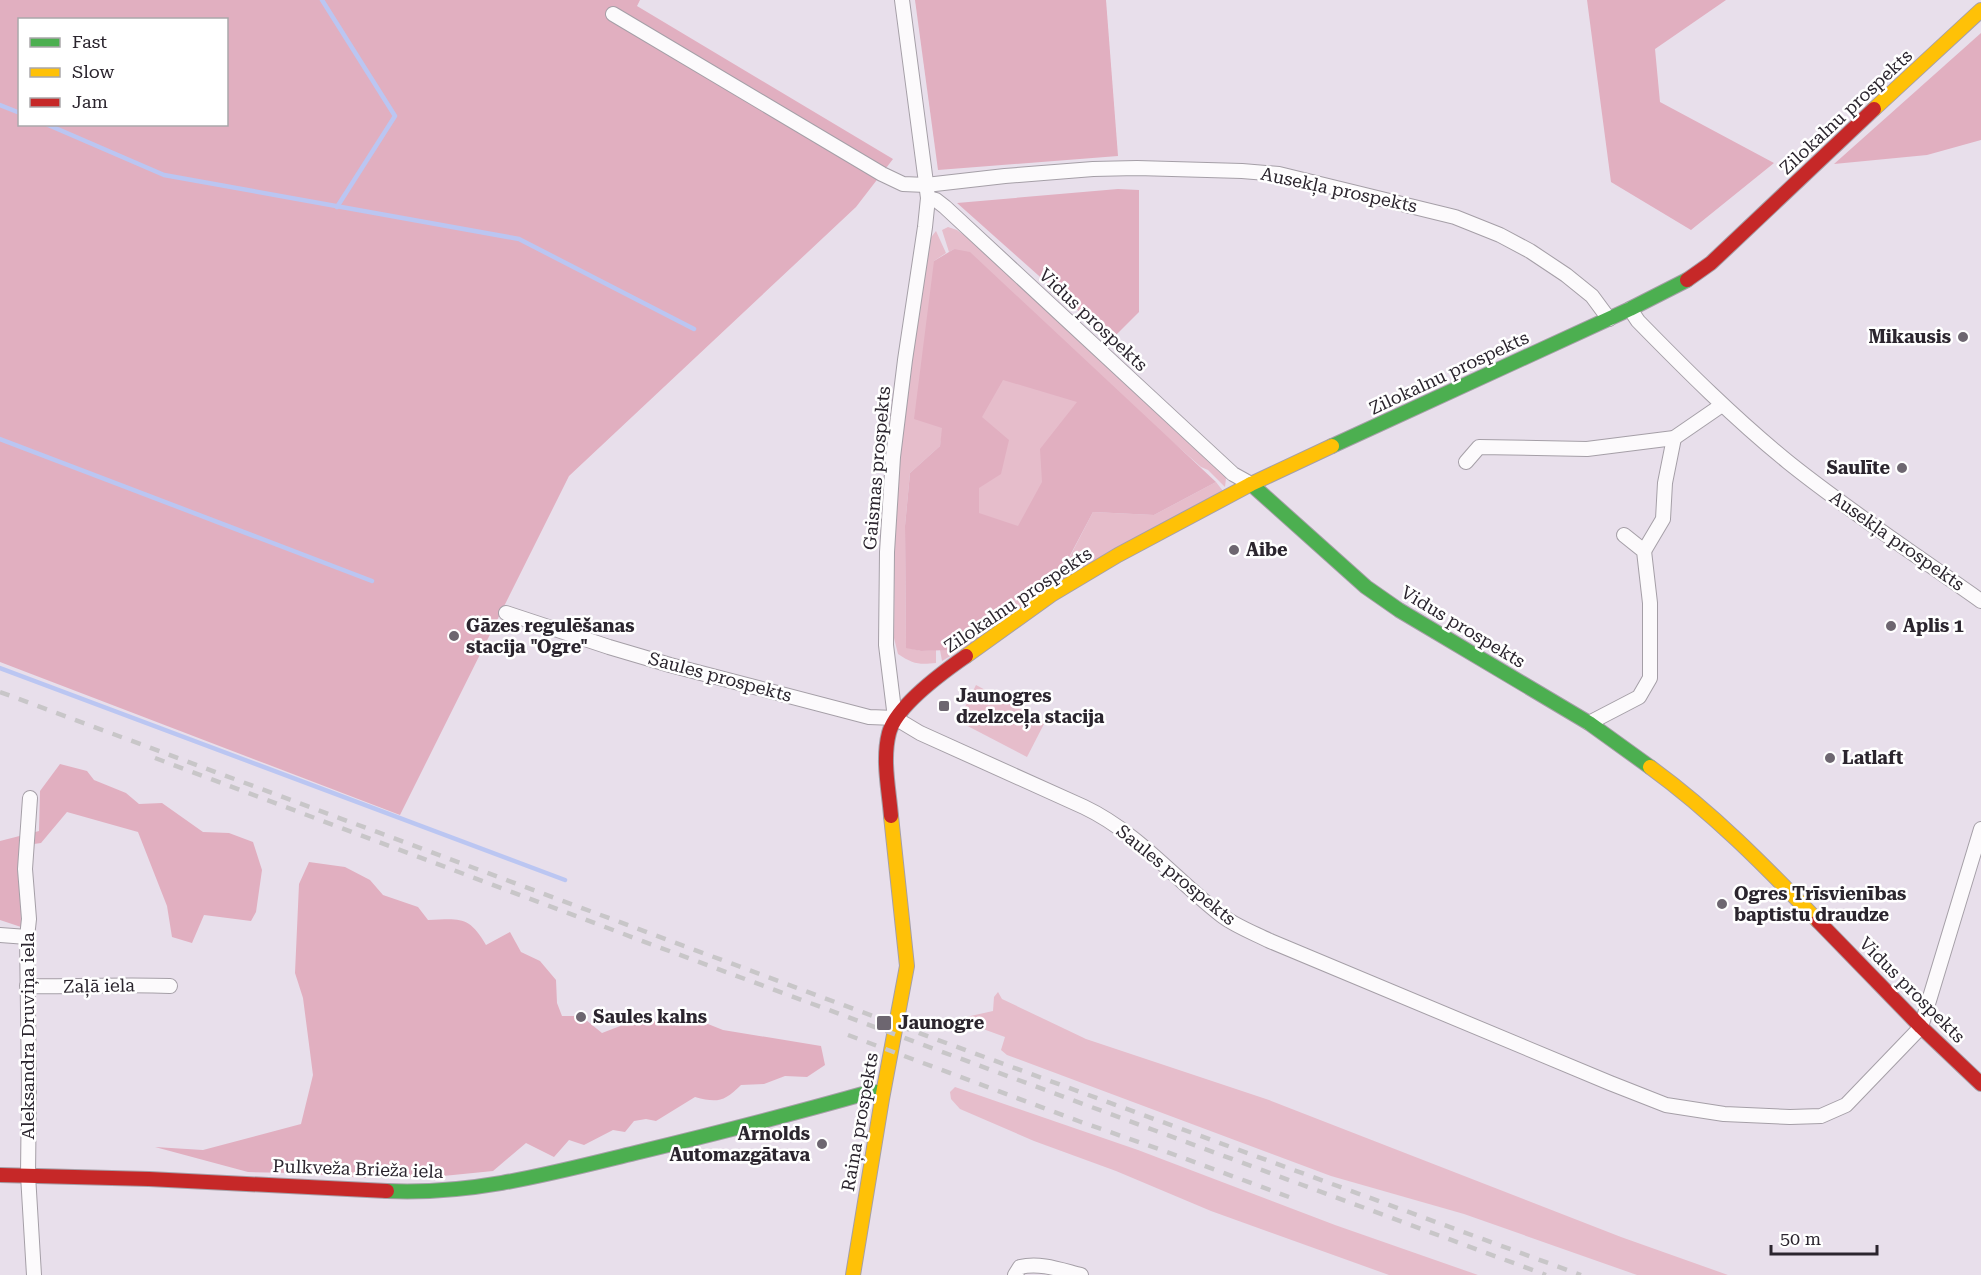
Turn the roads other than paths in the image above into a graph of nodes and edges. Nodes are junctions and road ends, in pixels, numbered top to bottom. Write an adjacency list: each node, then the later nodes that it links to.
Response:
1 (902, 0): 4 (street, Gaismas prospekts)
2 (1981, 10): 5 (main road, Zilokalnu prospekts)
3 (613, 14): 4 (street)
4 (927, 192): 6 (street, Ausekļa prospekts); 10 (street, Vidus prospekts); 15 (street, Gaismas prospekts)
5 (1630, 309): 6 (main road, Zilokalnu prospekts); 7 (street, Ausekļa prospekts)
6 (1609, 319): 10 (main road, Zilokalnu prospekts)
7 (1722, 405): 8 (street); 13 (street, Ausekļa prospekts)
8 (1674, 438): 9 (street); 12 (street)
9 (1466, 462)
10 (1251, 484): 15 (main road, Zilokalnu prospekts); 16 (main road, Vidus prospekts)
11 (1624, 535): 12 (street)
12 (1644, 551): 16 (street)
13 (1981, 601)
14 (506, 613): 15 (street, Saules prospekts)
15 (895, 718): 21 (main road, Gaismas prospekts); 24 (street, Saules prospekts)
16 (1589, 723): 24 (main road, Vidus prospekts)
17 (30, 798): 20 (street, Aleksandra Druviņa iela)
18 (1981, 829): 24 (street)
19 (0, 935): 20 (street)
20 (27, 937): 22 (street, Aleksandra Druviņa iela)
21 (906, 940): 26 (main road, Raiņa prospekts)
22 (27, 986): 23 (street, Zaļā iela); 28 (street, Aleksandra Druviņa iela)
23 (170, 986)
24 (1921, 1027): 25 (main road, Vidus prospekts)
25 (1981, 1084)
26 (882, 1092): 28 (main road, Pulkveža Brieža iela); 30 (main road, Raiņa prospekts)
27 (0, 1175): 28 (main road, Pulkveža Brieža iela)
28 (28, 1175): 29 (street, Aleksandra Druviņa iela)
29 (34, 1275)
30 (853, 1275)
31 (1015, 1275): 32 (street)
32 (1081, 1275)

